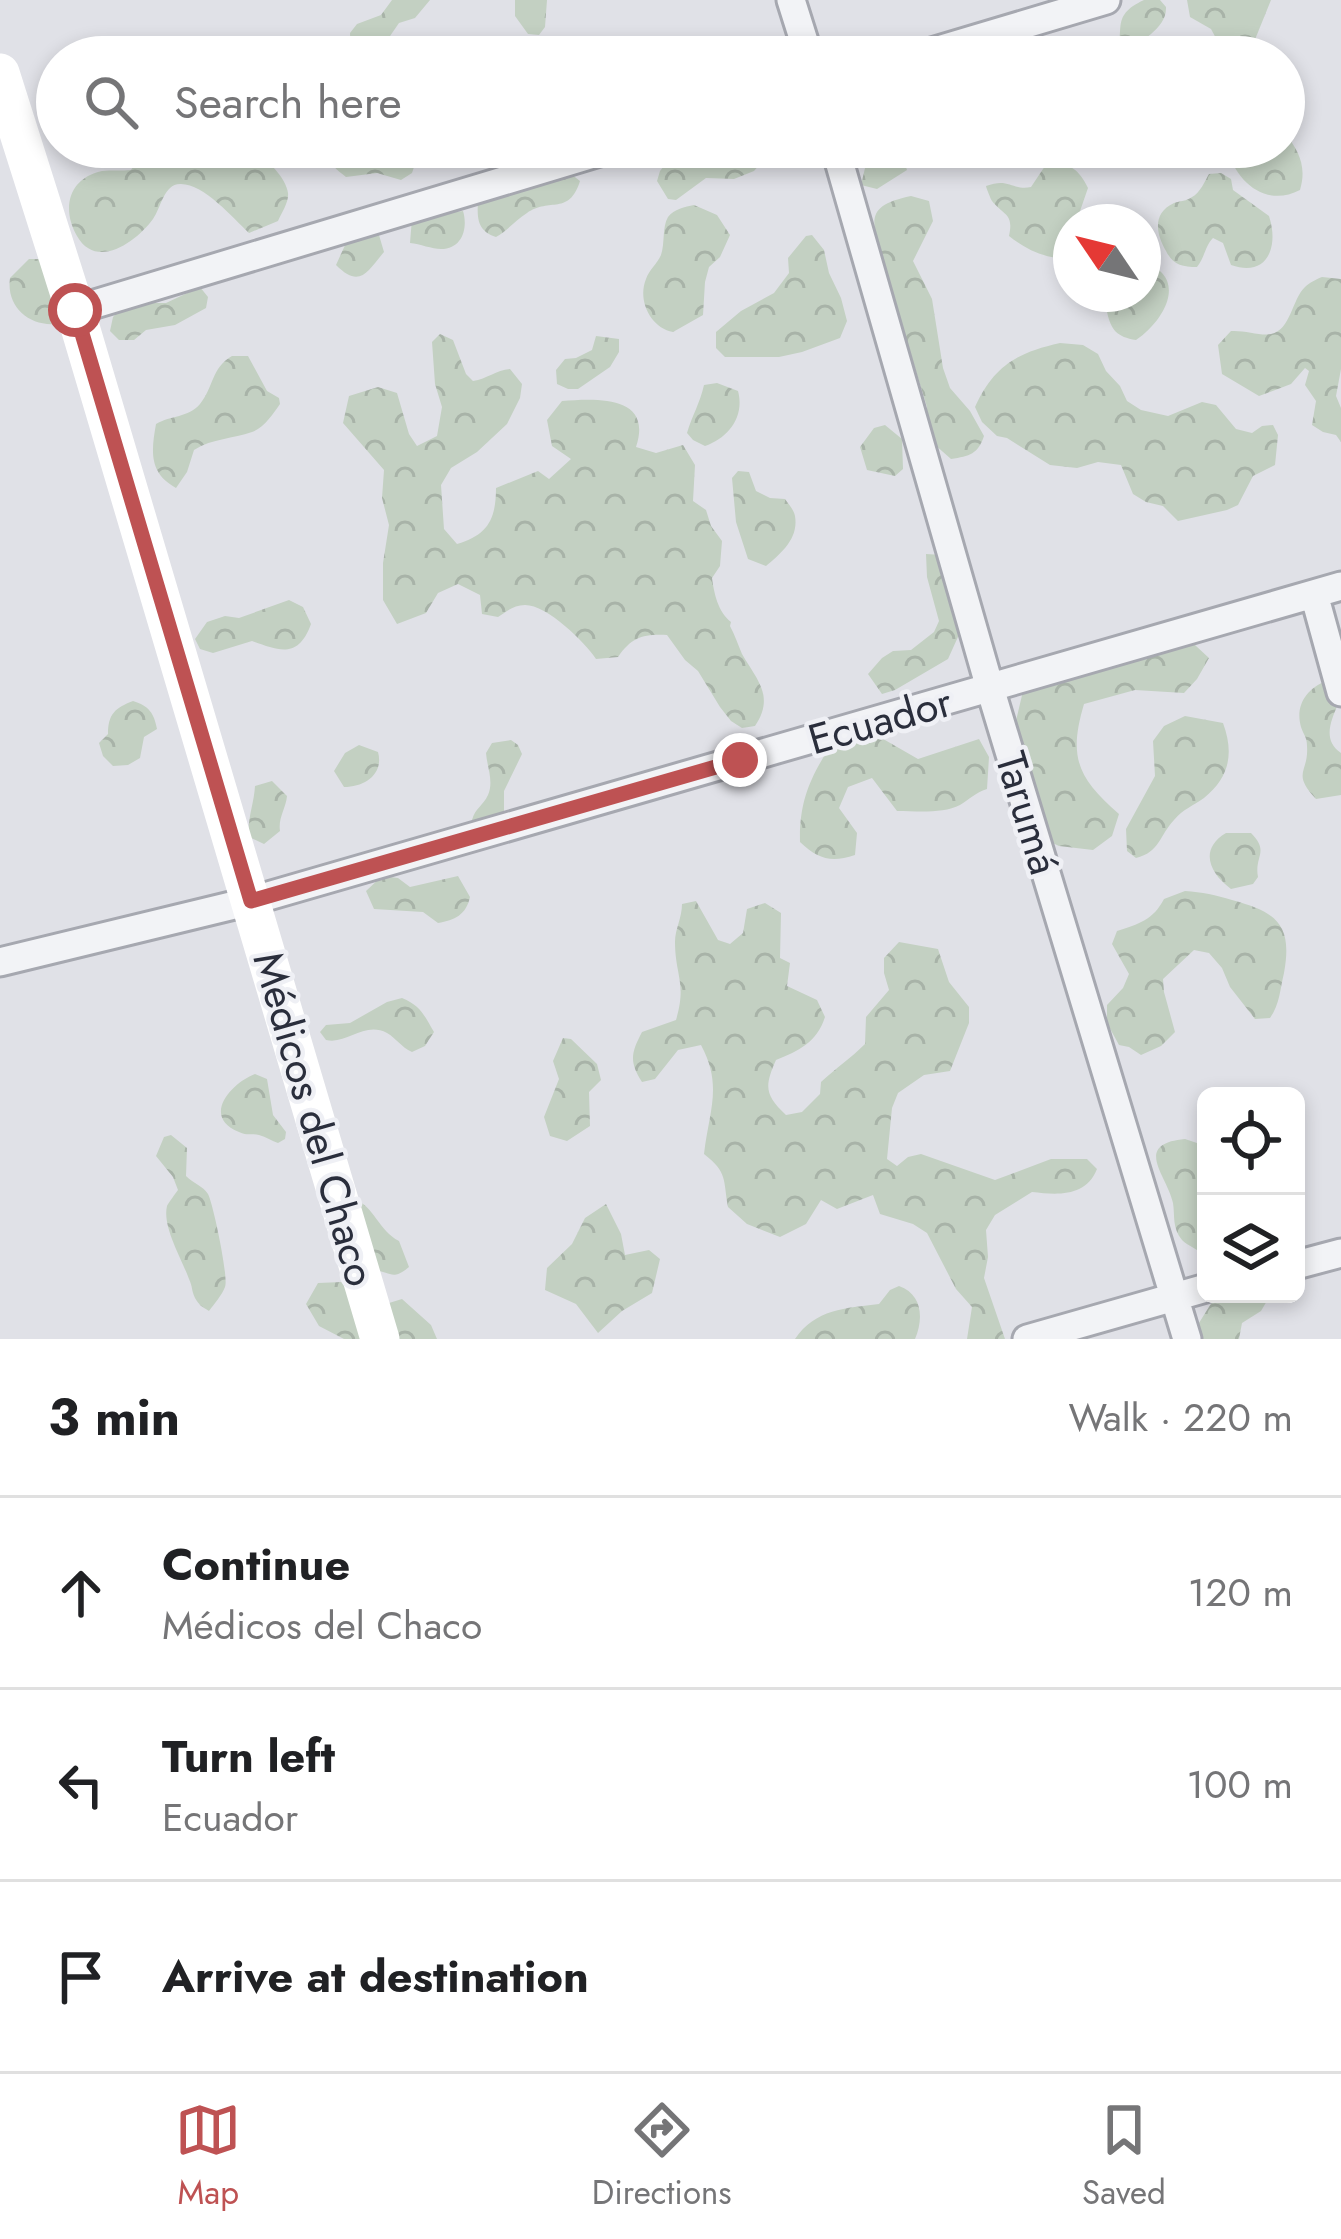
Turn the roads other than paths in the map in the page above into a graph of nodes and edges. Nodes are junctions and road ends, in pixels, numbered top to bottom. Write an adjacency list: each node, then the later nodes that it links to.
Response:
1 (791, 0): 3 (street)
2 (1106, 0): 4 (street)
3 (802, 36)
4 (985, 36)
5 (0, 73): 8 (main road, Médicos del Chaco)
6 (546, 168): 8 (street)
7 (841, 168): 10 (street, Tarumá)
8 (75, 310): 12 (main road, Médicos del Chaco)
9 (1328, 590): 10 (street, Ecuador); 11 (street)
10 (990, 688): 12 (street, Ecuador); 17 (street, Tarumá)
11 (1341, 692)
12 (251, 901): 13 (street, Ecuador); 18 (main road, Médicos del Chaco)
13 (0, 962)
14 (1341, 1253): 15 (street)
15 (1305, 1263)
16 (1197, 1290): 17 (street)
17 (1174, 1296): 19 (street); 20 (street, Tarumá)
18 (380, 1339)
19 (1027, 1339)
20 (1186, 1339)

